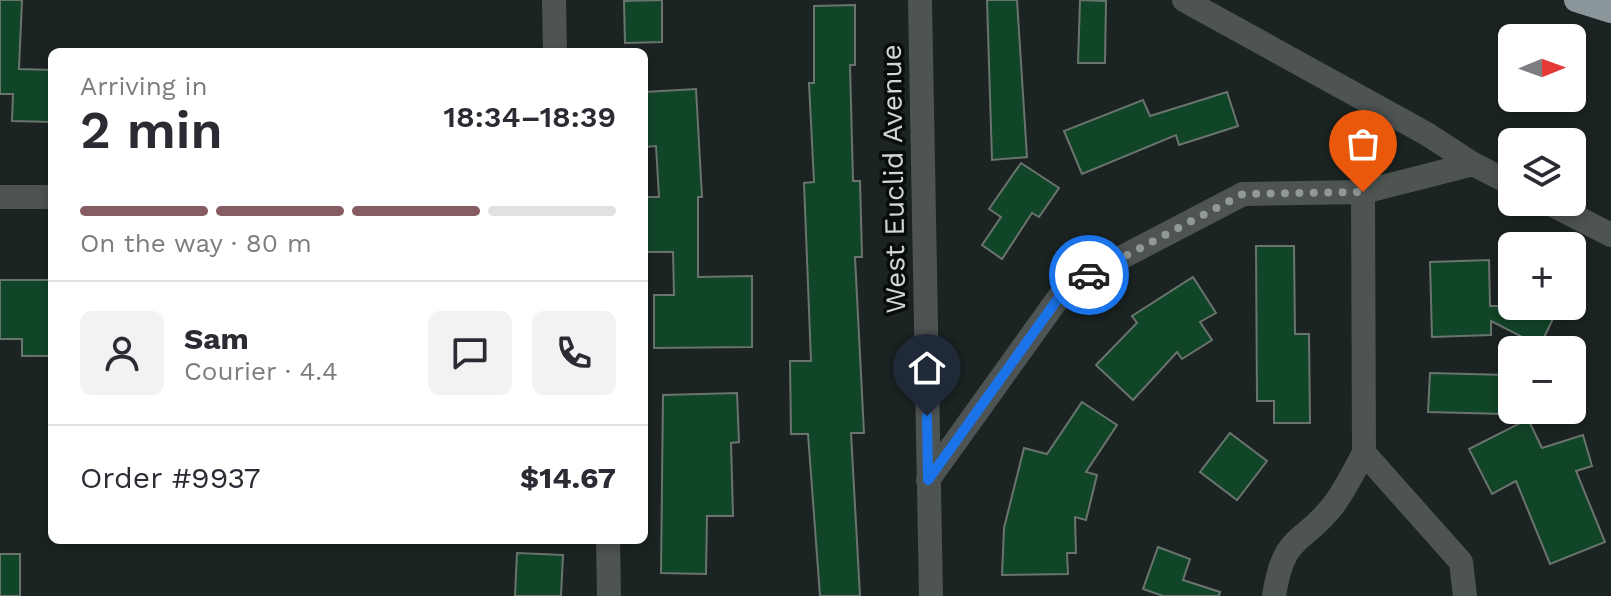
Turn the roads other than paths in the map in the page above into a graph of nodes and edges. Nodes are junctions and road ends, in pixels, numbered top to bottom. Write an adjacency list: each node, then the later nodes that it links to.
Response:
1 (554, 0): 6 (street)
2 (920, 0): 15 (street, West Euclid Avenue)
3 (1184, 0): 7 (street)
4 (1576, 0): 5 (highway)
5 (1611, 11)
6 (555, 48)
7 (1473, 164): 8 (street); 9 (street)
8 (1498, 177)
9 (1363, 192): 14 (street); 15 (street)
10 (0, 197): 11 (street)
11 (48, 197)
12 (1574, 216): 13 (street)
13 (1611, 235)
14 (1364, 453): 19 (street); 20 (street)
15 (928, 480): 18 (street, West Euclid Avenue)
16 (608, 544): 17 (street)
17 (609, 596)
18 (931, 596)
19 (1274, 596)
20 (1465, 596)

